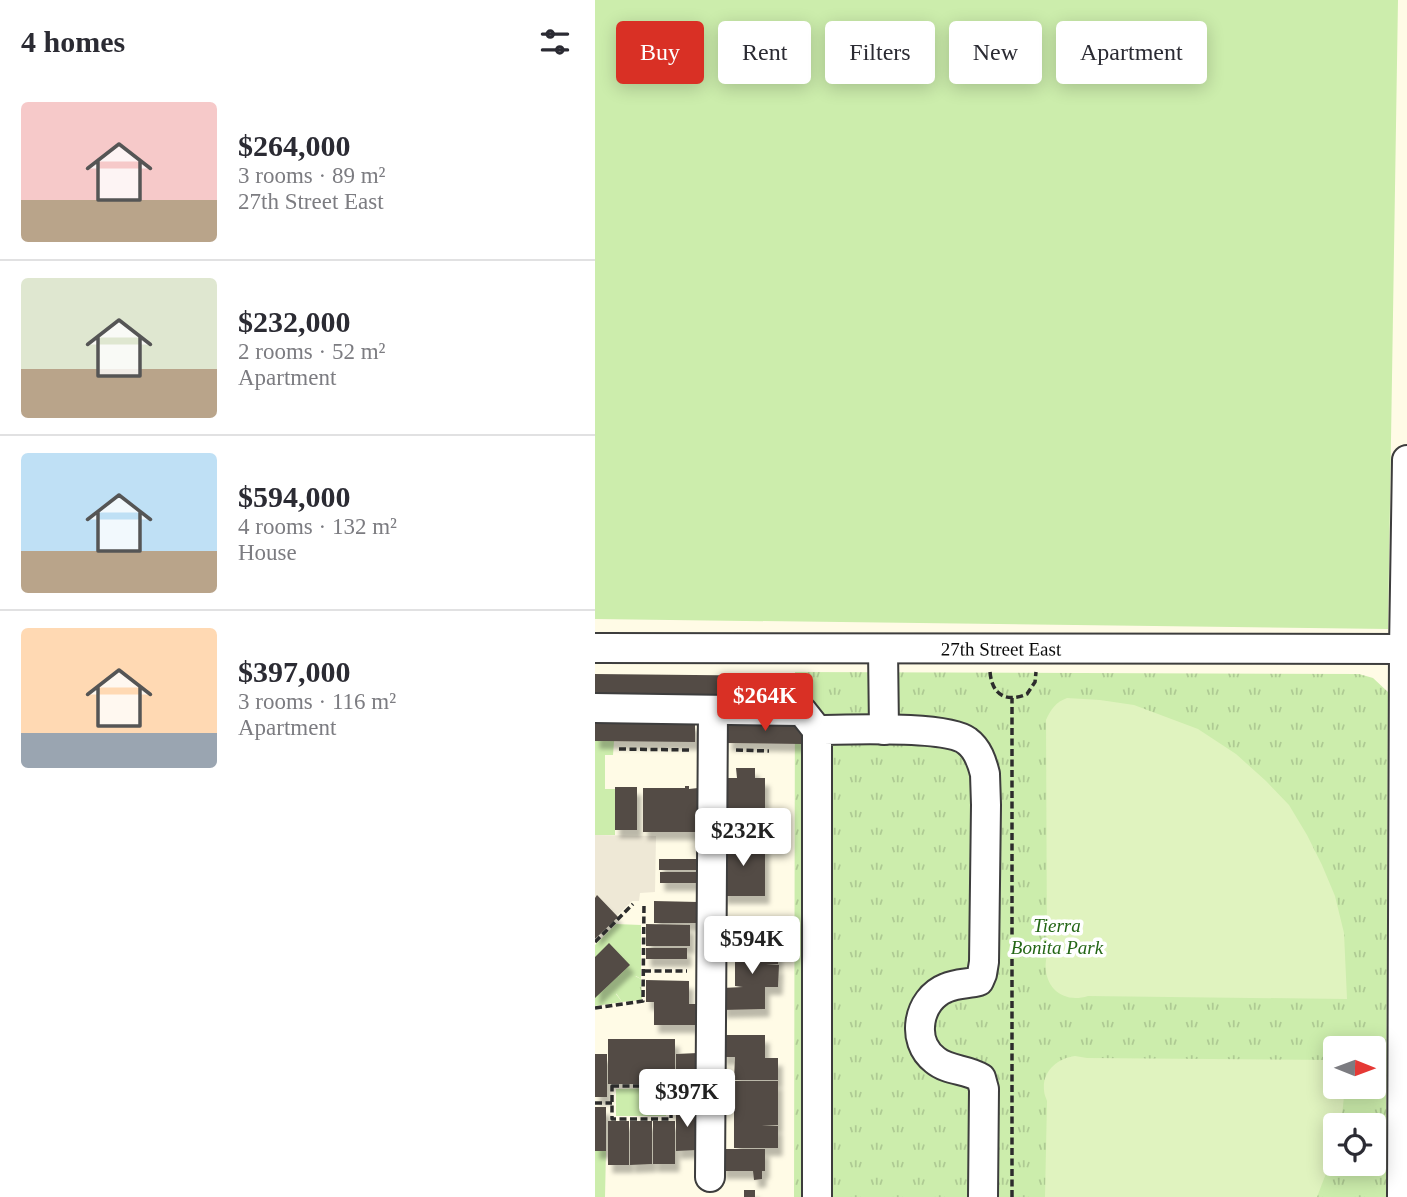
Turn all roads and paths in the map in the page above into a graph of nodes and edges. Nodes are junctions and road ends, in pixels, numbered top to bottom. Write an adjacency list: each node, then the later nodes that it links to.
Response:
1 (1407, 460): 4 (street)
2 (595, 648): 3 (street, 27th Street East)
3 (883, 649): 4 (street, 27th Street East); 11 (street)
4 (1406, 649): 14 (street)
5 (990, 670): 7 (path)
6 (1037, 670): 7 (path)
7 (1012, 698): 24 (path)
8 (595, 708): 9 (street)
9 (713, 710): 10 (street); 17 (street)
10 (817, 730): 11 (street); 22 (street)
11 (884, 730): 23 (street)
12 (633, 904): 15 (path)
13 (644, 904): 16 (path)
14 (1405, 924): 25 (street)
15 (595, 943)
16 (644, 971): 17 (path); 18 (path)
17 (711, 971): 21 (street)
18 (595, 1008)
19 (595, 1103): 20 (path)
20 (612, 1103): 20 (path)
21 (710, 1177)
22 (817, 1197)
23 (983, 1197)
24 (1012, 1197)
25 (1402, 1197)

